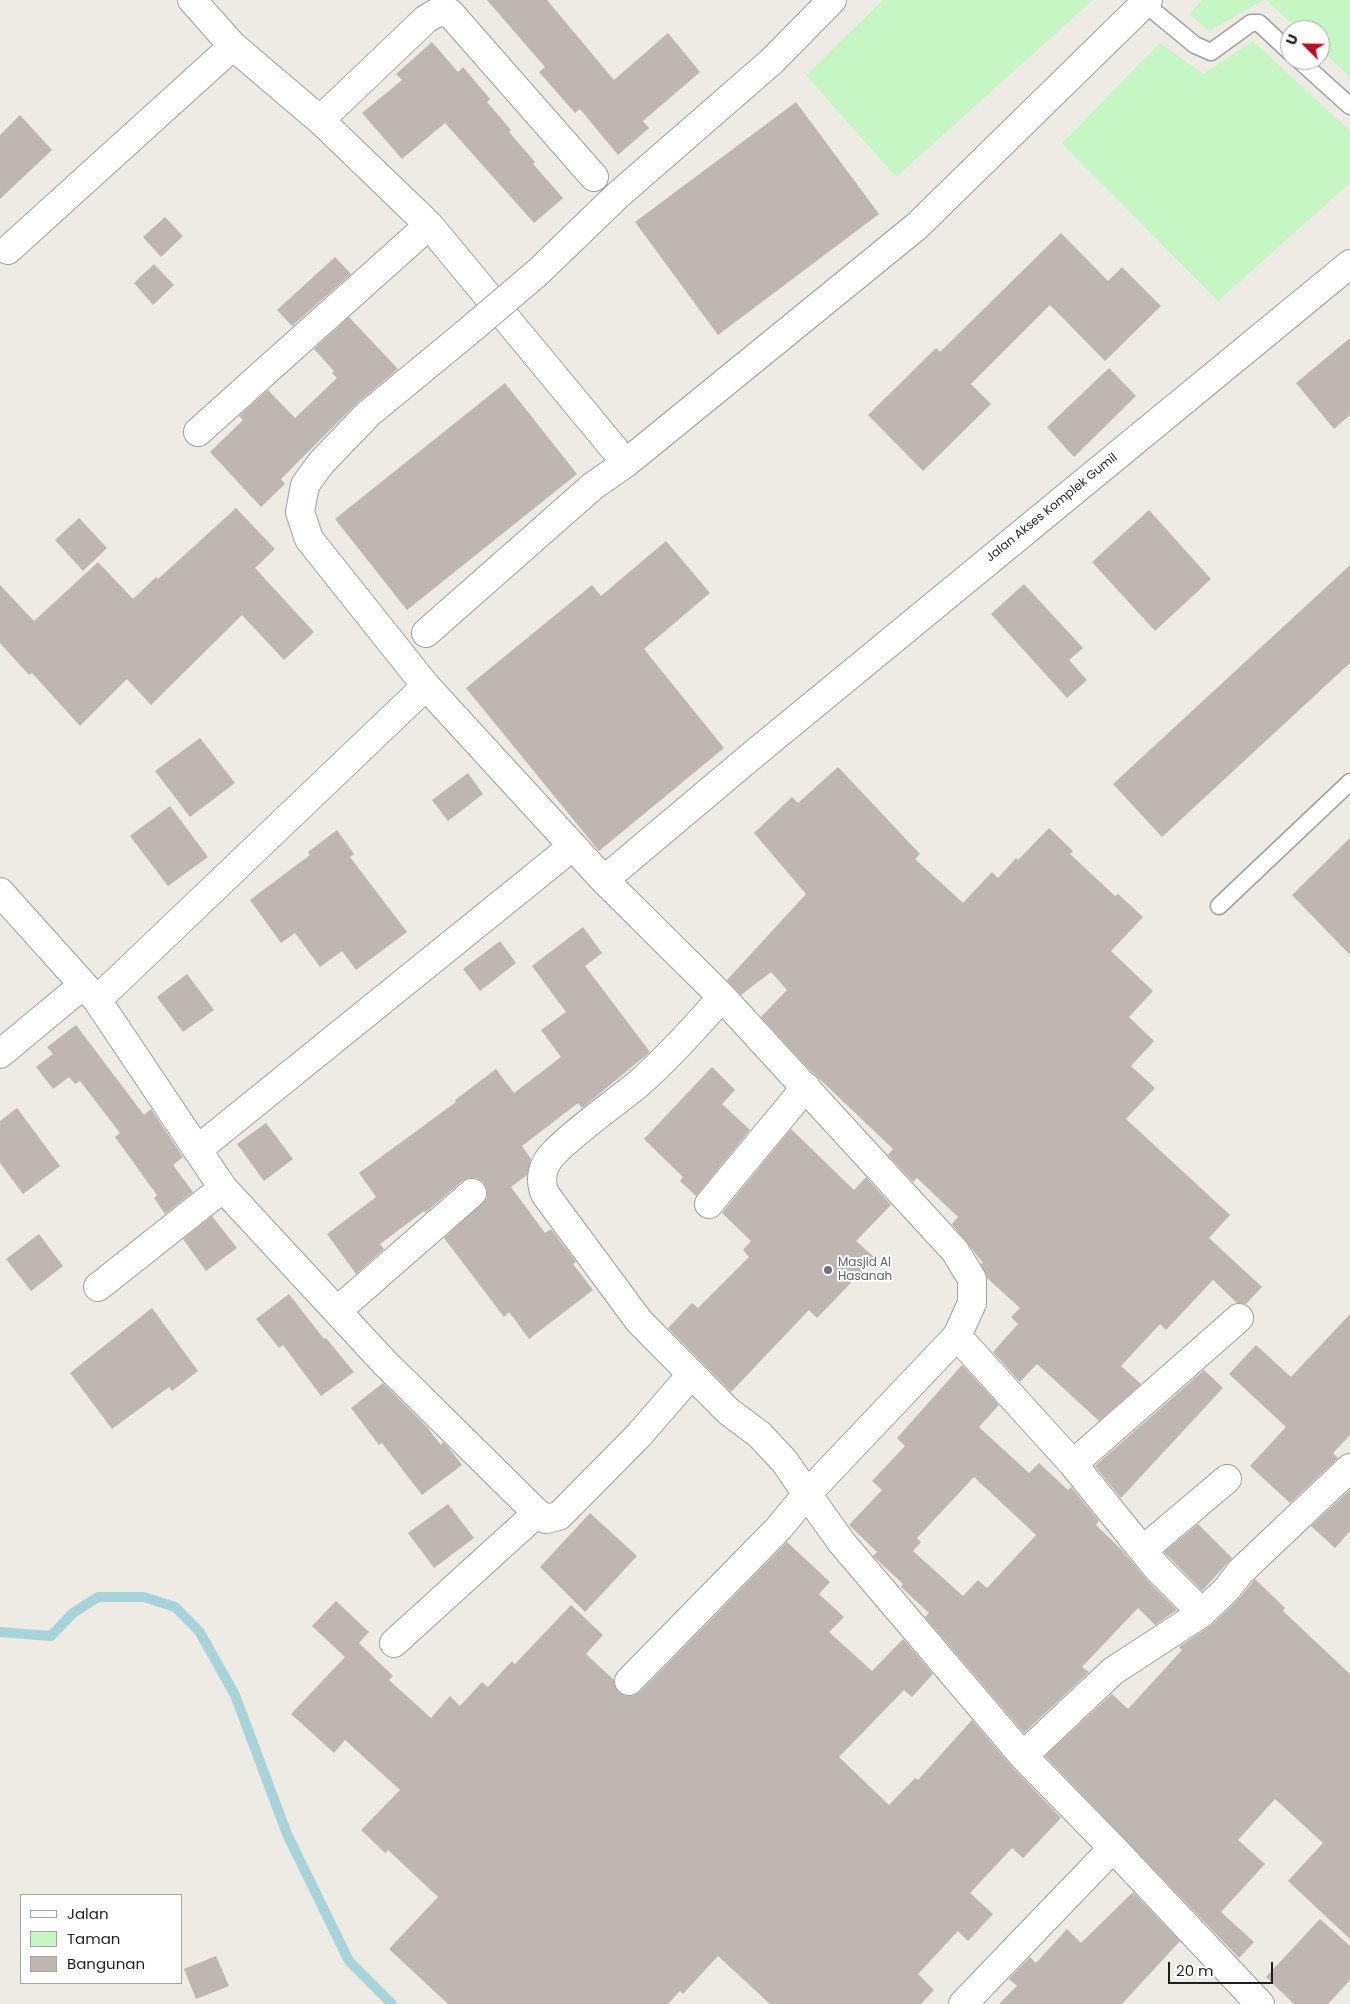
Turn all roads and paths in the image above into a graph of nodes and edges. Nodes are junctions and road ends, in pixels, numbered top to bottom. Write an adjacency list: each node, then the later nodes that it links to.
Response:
1 (192, 0): 5 (street)
2 (832, 0): 16 (street, bridge)
3 (1146, 2): 4 (lane); 14 (street)
4 (1280, 43)
5 (233, 46): 8 (street); 11 (street)
6 (1310, 70): 7 (lane)
7 (1350, 106)
8 (320, 120): 9 (street); 10 (street)
9 (594, 177)
10 (429, 225): 13 (street); 14 (street)
11 (8, 250)
12 (1350, 264): 19 (street, Jalan Akses Komplek Gumil)
13 (198, 432)
14 (626, 463): 15 (street)
15 (426, 634)
16 (426, 686): 18 (street); 22 (street)
17 (1350, 782): 21 (lane)
18 (573, 846): 19 (street); 26 (street)
19 (604, 880): 23 (street)
20 (0, 892): 22 (street)
21 (1219, 906)
22 (90, 993): 24 (street); 26 (street)
23 (722, 997): 25 (street); 34 (street)
24 (0, 1054)
25 (806, 1087): 29 (street); 33 (street)
26 (197, 1150): 27 (street)
27 (223, 1188): 30 (street); 31 (street)
28 (472, 1193): 31 (street)
29 (709, 1204)
30 (98, 1286)
31 (338, 1311): 39 (street)
32 (1239, 1318): 35 (street)
33 (957, 1336): 35 (street); 38 (street)
34 (691, 1376): 38 (street); 39 (street)
35 (1073, 1464): 40 (street)
36 (1350, 1468): 41 (street)
37 (1227, 1480): 40 (street)
38 (807, 1494): 43 (street); 44 (street)
39 (537, 1513): 42 (street)
40 (1143, 1550): 41 (street)
41 (1202, 1613): 44 (street)
42 (394, 1643)
43 (629, 1681)
44 (1023, 1756): 45 (street)
45 (1113, 1848): 46 (street); 47 (street)
46 (963, 2004)
47 (1260, 2004)

